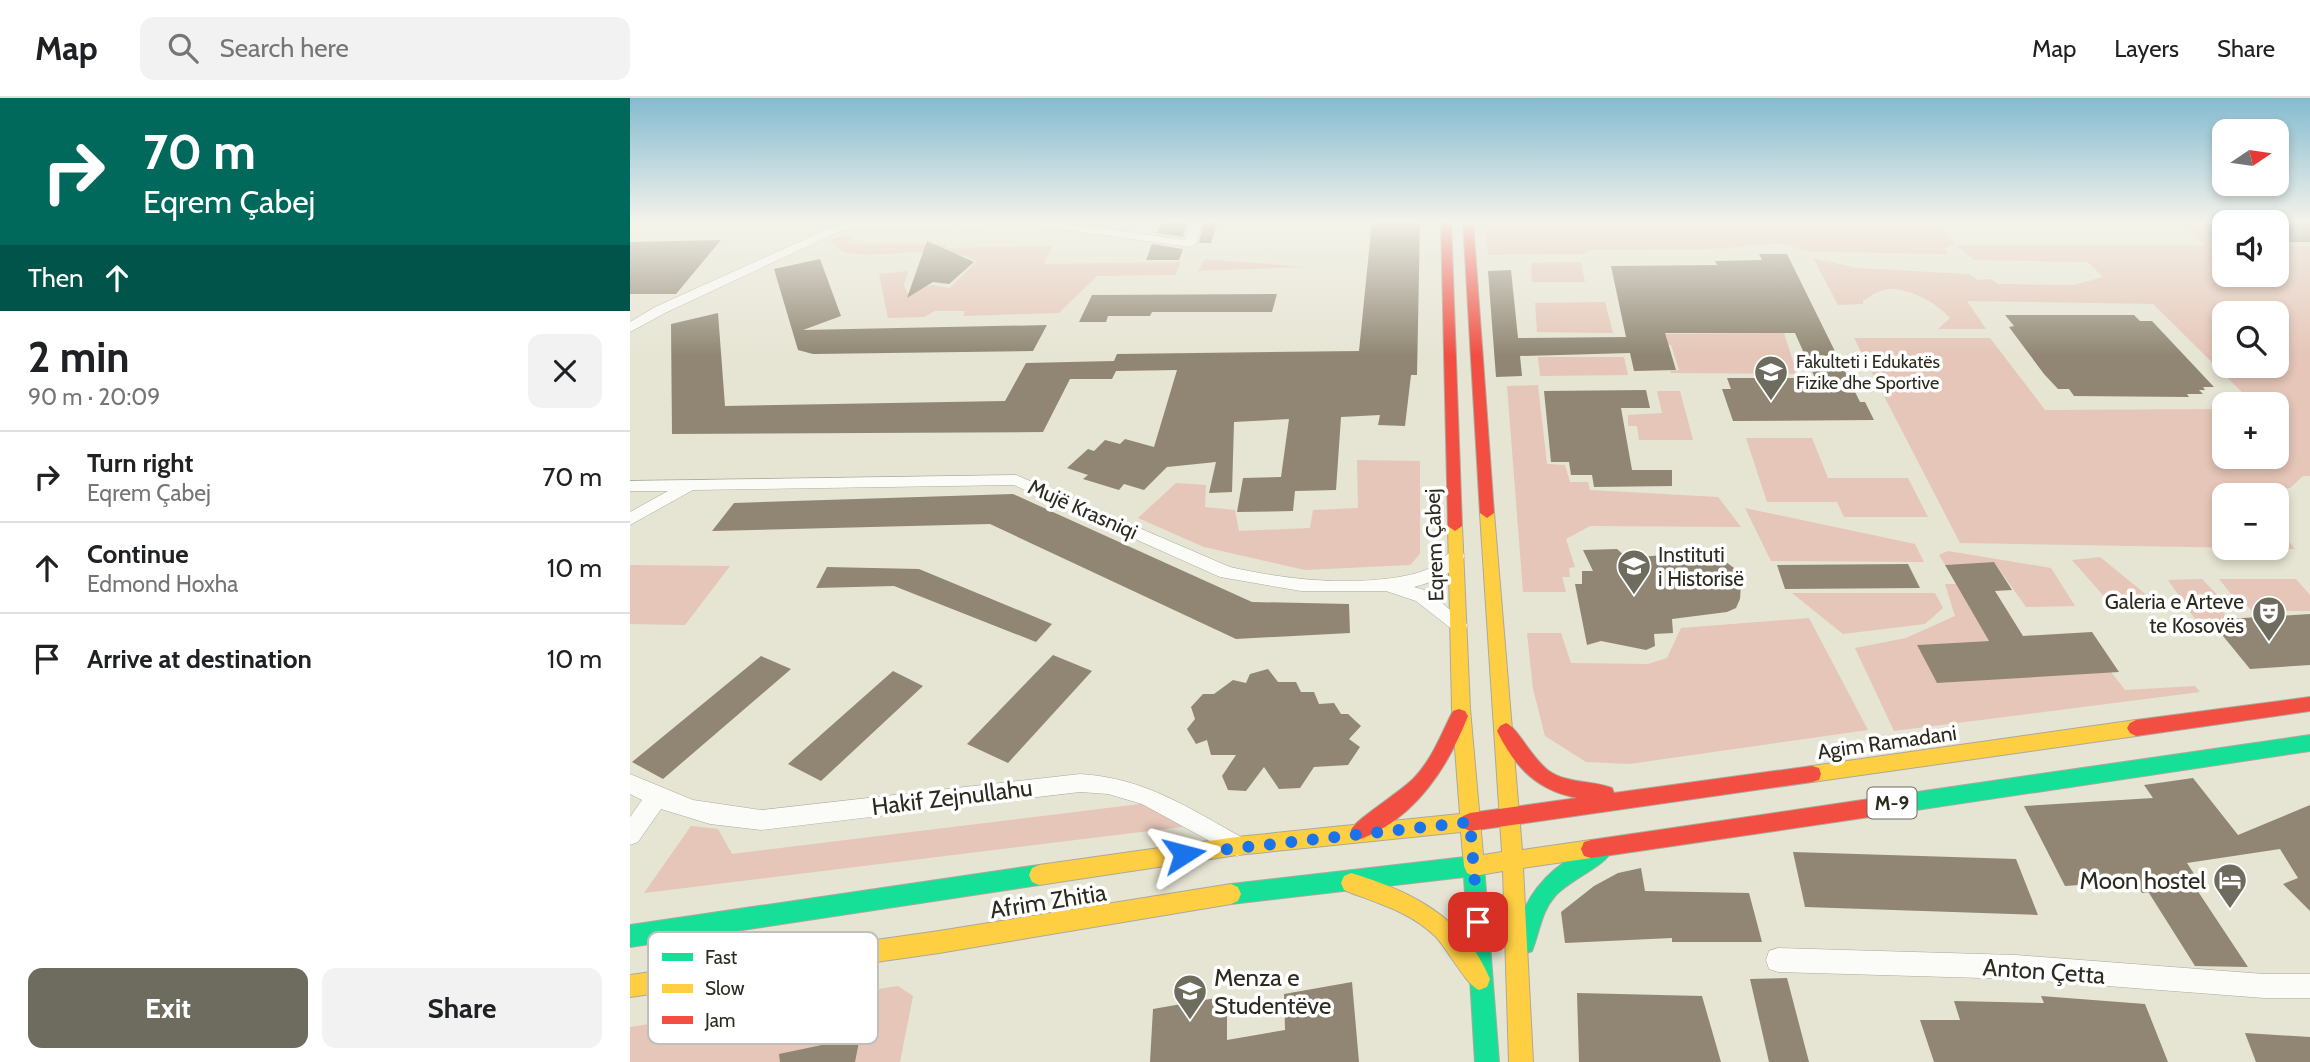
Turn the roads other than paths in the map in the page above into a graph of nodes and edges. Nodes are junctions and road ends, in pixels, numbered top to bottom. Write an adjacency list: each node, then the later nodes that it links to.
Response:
1 (755, 266): 4 (street)
2 (1447, 266): 8 (main road, Eqrem Çabej)
3 (1471, 266): 12 (main road)
4 (630, 328)
5 (690, 485): 6 (street, Mujë Krasniqi); 7 (street, Mujë Krasniqi); 9 (street, Mujë Krasniqi)
6 (630, 486)
7 (630, 519)
8 (1456, 556): 9 (street); 10 (main road, Eqrem Çabej)
9 (1383, 584): 10 (street)
10 (1458, 625): 13 (main road, Eqrem Çabej)
11 (2310, 704): 16 (main road, Agim Ramadani / M-9)
12 (1499, 708): 16 (main road); 18 (main road)
13 (1461, 709): 19 (main road, Eqrem Çabej); 21 (main road)
14 (2310, 743): 22 (main road, M-9)
15 (630, 783): 17 (street, Hakif Zejnullahu)
16 (1650, 798): 18 (main road, Agim Ramadani / M-9)
17 (656, 799): 20 (street); 23 (street, Hakif Zejnullahu)
18 (1508, 818): 19 (main road, Agim Ramadani / M-9); 24 (main road)
19 (1470, 822): 21 (main road, Afrim Zhitia); 25 (main road, Eqrem Çabej)
20 (630, 835)
21 (1343, 835): 23 (main road, Afrim Zhitia)
22 (1625, 842): 24 (main road, M-9); 34 (main road)
23 (1237, 846): 27 (main road, Afrim Zhitia)
24 (1513, 862): 25 (main road, M-9); 34 (main road)
25 (1474, 866): 26 (main road, Afrim Zhitia); 36 (main road, Eqrem Çabej)
26 (1341, 879): 30 (main road, Afrim Zhitia); 36 (main road)
27 (657, 932)
28 (648, 933): 29 (main road, Afrim Zhitia)
29 (630, 936)
30 (878, 949)
31 (1779, 960): 35 (street, Anton Çetta)
32 (648, 983): 33 (main road, Afrim Zhitia)
33 (630, 986)
34 (1517, 986): 38 (main road)
35 (2310, 986)
36 (1484, 991): 37 (main road, Eqrem Çabej)
37 (1487, 1062)
38 (1521, 1062)

